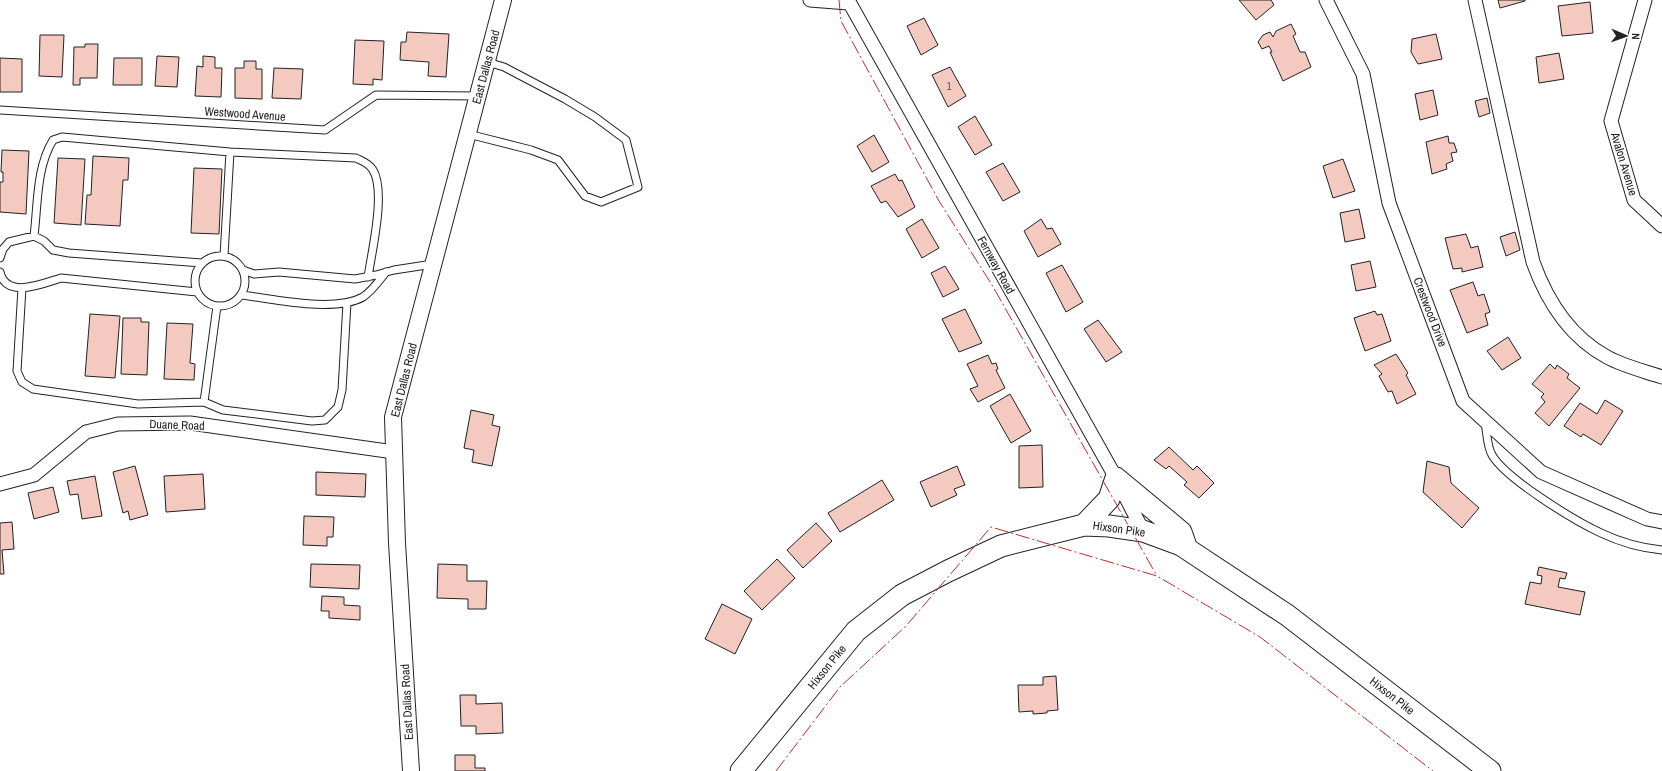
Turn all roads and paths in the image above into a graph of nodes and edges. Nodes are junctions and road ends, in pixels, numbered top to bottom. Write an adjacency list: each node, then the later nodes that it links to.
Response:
1 (503, 0): 7 (street, East Dallas Road)
2 (810, 0): 6 (street)
3 (1326, 0): 29 (street, Crestwood Drive)
4 (1475, 0): 27 (street)
5 (1645, 0): 12 (street, Avalon Avenue)
6 (848, 2): 31 (street, Fernway Road)
7 (487, 62): 8 (street, East Dallas Road); 10 (lane)
8 (478, 96): 9 (lane, Westwood Avenue); 10 (street, East Dallas Road)
9 (0, 110)
10 (468, 134): 17 (street, East Dallas Road)
11 (230, 152): 13 (lane); 14 (lane); 21 (lane)
12 (1662, 226)
13 (34, 236): 15 (lane); 16 (lane)
14 (224, 256): 16 (lane); 18 (lane)
15 (0, 258)
16 (202, 263): 23 (lane)
17 (433, 264): 20 (lane); 30 (street, East Dallas Road)
18 (243, 270): 21 (lane); 24 (lane)
19 (0, 272): 22 (lane)
20 (386, 272): 21 (lane); 25 (lane)
21 (368, 277)
22 (22, 288): 23 (lane); 28 (lane)
23 (197, 292): 26 (lane)
24 (241, 295): 25 (lane); 26 (lane)
25 (347, 303): 28 (lane)
26 (217, 306): 28 (lane)
27 (1662, 377)
28 (204, 402)
29 (1484, 420): 33 (street, Crestwood Drive); 37 (lane)
30 (394, 452): 32 (street, Duane Road); 38 (street, East Dallas Road)
31 (1116, 478): 34 (main road); 35 (street, Fernway Road); 36 (main road)
32 (0, 484)
33 (1662, 522)
34 (1084, 525): 35 (main road, Hixson Pike); 39 (main road, Hixson Pike)
35 (1143, 531): 36 (main road, Hixson Pike)
36 (1187, 549): 40 (main road, Hixson Pike)
37 (1662, 550)
38 (411, 771)
39 (741, 771)
40 (1490, 771)

